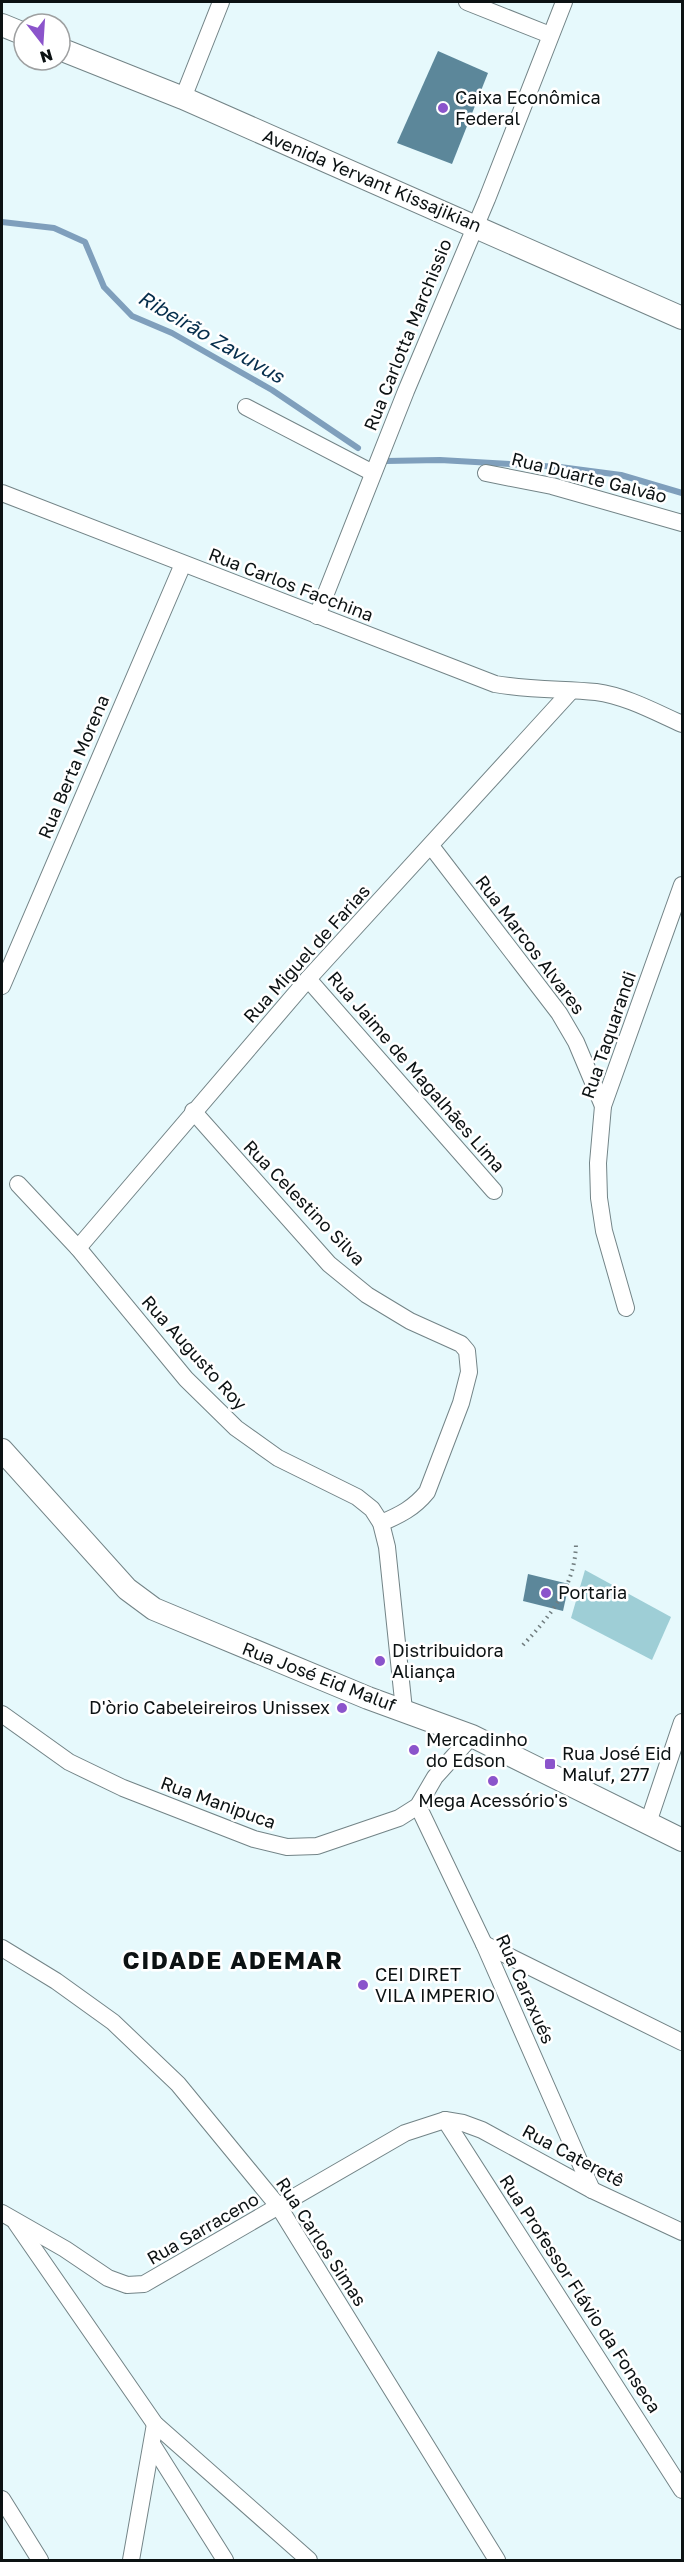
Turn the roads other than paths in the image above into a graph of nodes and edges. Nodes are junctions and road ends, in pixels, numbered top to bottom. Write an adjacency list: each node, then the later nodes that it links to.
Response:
1 (221, 2): 6 (street)
2 (467, 2): 4 (street)
3 (564, 2): 4 (street, Rua Carlotta Marchissio)
4 (550, 35): 7 (street, Rua Carlotta Marchissio)
5 (72, 54): 6 (street, Avenida Yervant Kissajikian)
6 (183, 98): 7 (street, Avenida Yervant Kissajikian)
7 (476, 225): 8 (street, Avenida Yervant Kissajikian); 10 (street, Rua Carlotta Marchissio)
8 (682, 318)
9 (246, 407): 10 (street)
10 (373, 473): 15 (street, Rua Carlotta Marchissio)
11 (486, 473): 13 (street, Rua Duarte Galvão)
12 (2, 493): 14 (street, Rua Carlos Facchina)
13 (682, 523)
14 (183, 564): 15 (street, Rua Carlos Facchina); 21 (street, Rua Berta Morena)
15 (316, 616): 16 (street, Rua Carlos Facchina)
16 (571, 691): 17 (street, Rua Carlos Facchina); 18 (street, Rua Miguel de Farias)
17 (682, 724)
18 (431, 846): 20 (street, Rua Miguel de Farias); 22 (street, Rua Marcos Alvares)
19 (682, 885): 22 (street, Rua Taquarandi)
20 (308, 979): 23 (street, Rua Miguel de Farias); 25 (street, Rua Jaime de Magalhães Lima)
21 (2, 987)
22 (603, 1106): 27 (street, Rua Taquarandi)
23 (193, 1111): 26 (street, Rua Miguel de Farias); 29 (street, Rua Celestino Silva)
24 (18, 1184): 26 (street, Rua Augusto Roy)
25 (494, 1191)
26 (78, 1248): 29 (street, Rua Augusto Roy)
27 (626, 1308)
28 (2, 1450): 30 (street, Rua José Eid Maluf)
29 (376, 1516): 30 (street)
30 (404, 1710): 33 (street, Rua José Eid Maluf)
31 (2, 1714): 34 (street, Rua Manipuca)
32 (682, 1722): 35 (street)
33 (472, 1736): 34 (street, Rua Manipuca); 35 (street, Rua José Eid Maluf)
34 (418, 1806): 37 (street, Rua Caraxués)
35 (648, 1823): 36 (street, Rua José Eid Maluf)
36 (682, 1840)
37 (484, 1944): 39 (street); 41 (street, Rua Caraxués)
38 (2, 1948): 42 (street, Rua Carlos Simas)
39 (682, 2042)
40 (445, 2120): 41 (street, Rua Cateretê); 42 (street, Rua Sarraceno); 47 (street, Rua Professor Flávio da Fonseca)
41 (592, 2190): 44 (street, Rua Cateretê)
42 (279, 2207): 43 (street, Rua Sarraceno); 55 (street, Rua Carlos Simas)
43 (7, 2215): 45 (street)
44 (682, 2232)
45 (155, 2424): 46 (street); 54 (street)
46 (152, 2444): 52 (street); 53 (street)
47 (682, 2490)
48 (2, 2499): 50 (street)
49 (2, 2530): 50 (street)
50 (22, 2532): 51 (street)
51 (40, 2560)
52 (131, 2560)
53 (225, 2560)
54 (309, 2560)
55 (497, 2560)

